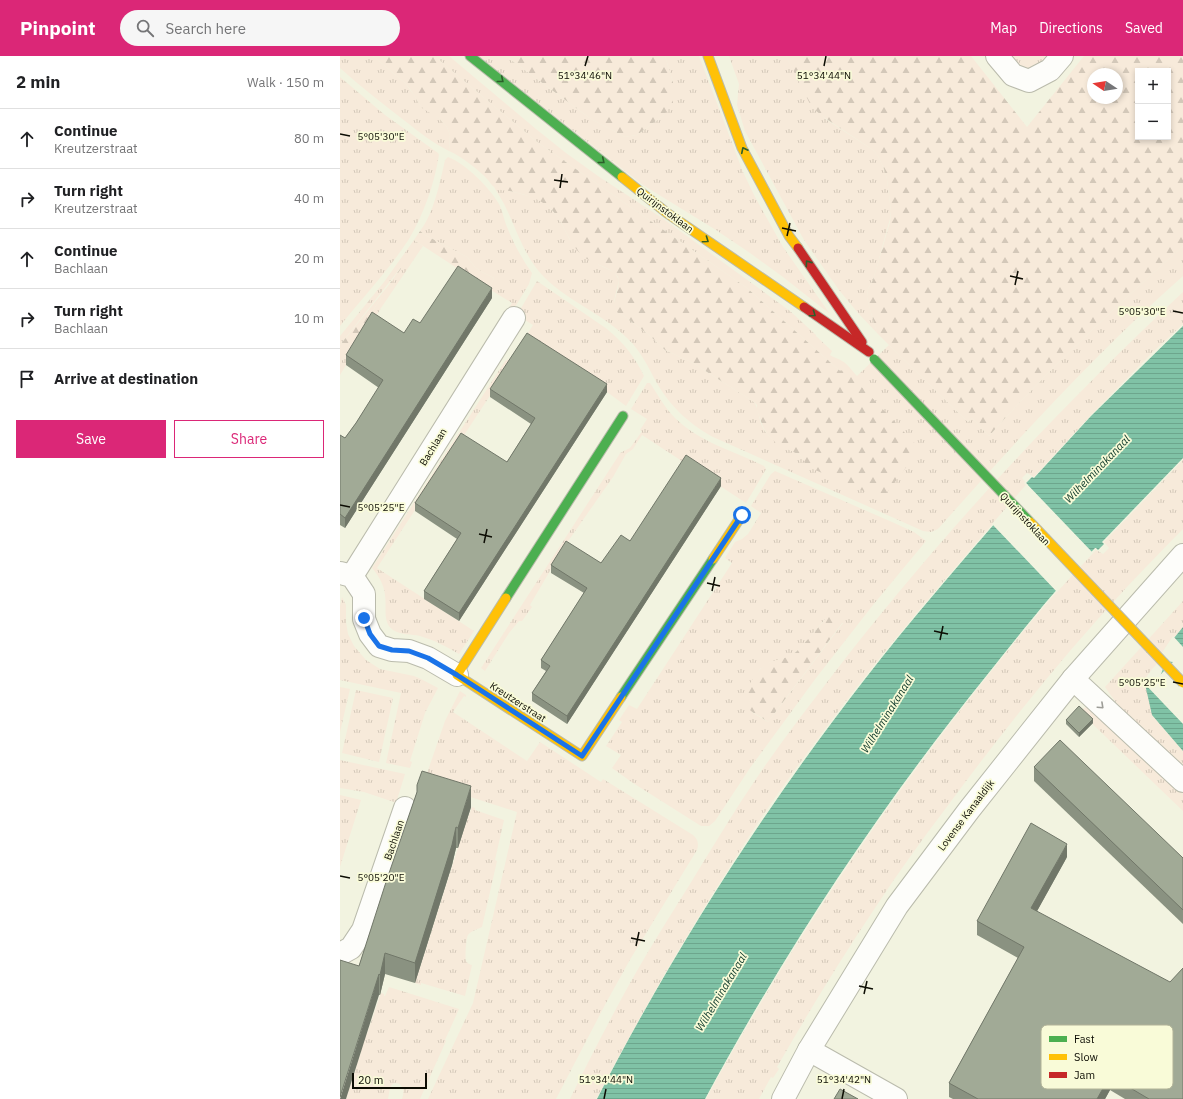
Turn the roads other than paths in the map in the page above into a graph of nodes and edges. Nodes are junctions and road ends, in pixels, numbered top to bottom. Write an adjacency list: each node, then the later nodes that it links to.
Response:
1 (470, 56): 6 (street, Quirijnstoklaan, one-way to 6)
2 (708, 56): 6 (street, Quirijnstoklaan, one-way to 2)
3 (997, 56): 4 (street)
4 (1062, 56)
5 (514, 318): 10 (street, Bachlaan)
6 (872, 356): 13 (street, Quirijnstoklaan, bridge)
7 (623, 416): 11 (street)
8 (742, 515): 11 (street, Kreutzerstraat)
9 (1183, 555): 12 (street, Lovense Kanaaldijk)
10 (346, 574): 11 (street, Bachlaan)
11 (457, 675)
12 (1073, 679): 14 (street, one-way to 14); 17 (street, Lovense Kanaaldijk)
13 (1183, 683)
14 (1183, 781)
15 (405, 808): 16 (street, Bachlaan)
16 (340, 954)
17 (809, 1050): 18 (street, Lovense Kanaaldijk); 19 (street)
18 (783, 1099)
19 (896, 1099)

